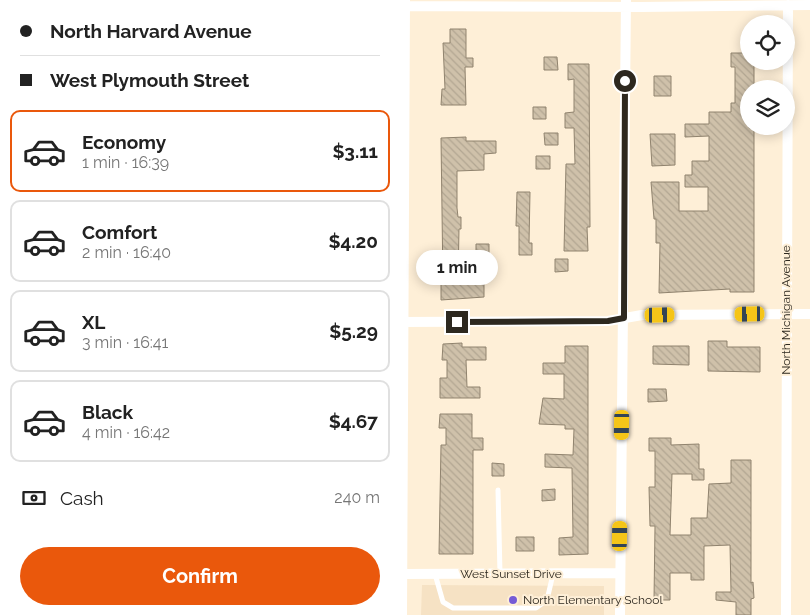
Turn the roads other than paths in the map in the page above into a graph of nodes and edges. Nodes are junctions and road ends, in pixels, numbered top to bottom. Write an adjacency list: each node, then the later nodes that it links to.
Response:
1 (792, 3): 3 (street); 4 (street); 5 (street, North Michigan Avenue)
2 (403, 4): 3 (street); 8 (street)
3 (626, 4): 7 (street)
4 (810, 5)
5 (786, 314): 6 (street); 7 (street); 17 (street, North Michigan Avenue)
6 (810, 314)
7 (624, 318): 8 (street); 14 (street)
8 (402, 322): 10 (street)
9 (498, 490): 12 (lane)
10 (403, 574): 11 (street, West Sunset Drive); 15 (street)
11 (436, 574): 12 (street, West Sunset Drive); 13 (lane)
12 (500, 574): 13 (street, West Sunset Drive)
13 (553, 574): 14 (street, West Sunset Drive)
14 (620, 574): 16 (street)
15 (402, 615)
16 (620, 615)
17 (786, 615)

